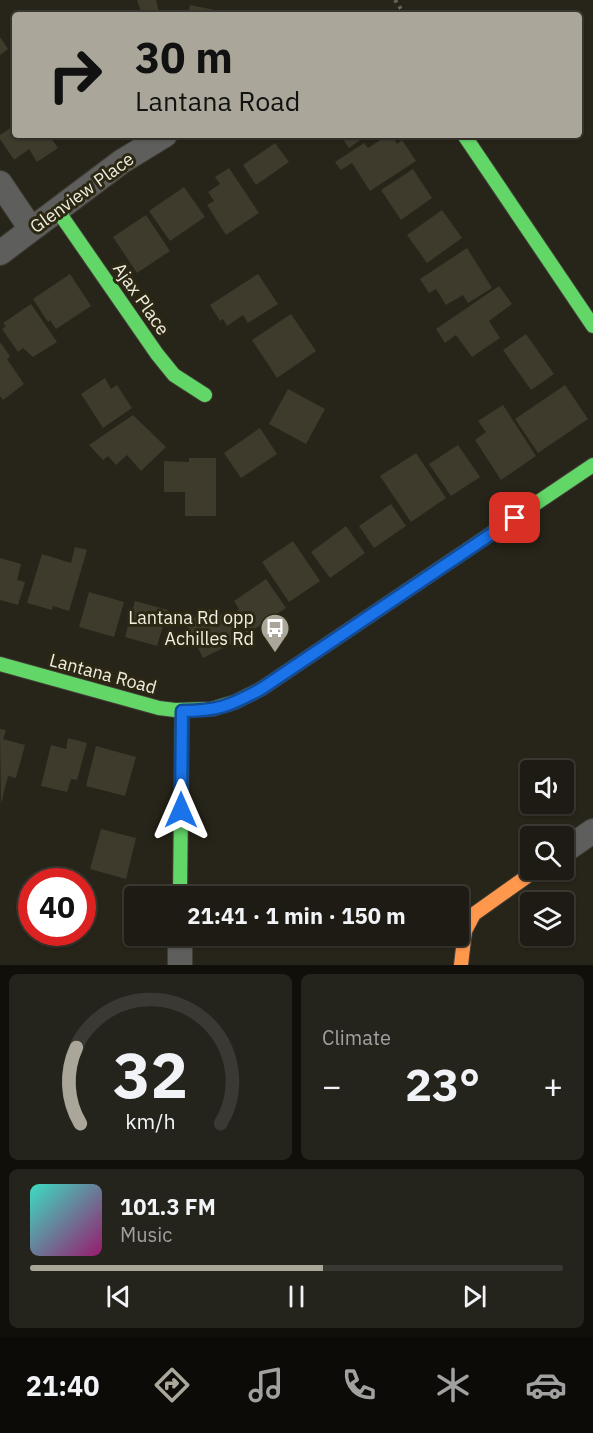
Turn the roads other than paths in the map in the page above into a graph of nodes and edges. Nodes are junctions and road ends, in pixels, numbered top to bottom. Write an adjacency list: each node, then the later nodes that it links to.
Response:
1 (160, 138): 4 (street, Glenview Place)
2 (467, 138): 7 (street)
3 (0, 183): 5 (street)
4 (58, 211): 5 (street, Glenview Place); 8 (street, Ajax Place)
5 (31, 230): 6 (street, Glenview Place)
6 (0, 253)
7 (593, 326)
8 (206, 395)
9 (593, 465): 11 (street, Lantana Road)
10 (0, 664): 11 (street, Lantana Road)
11 (182, 711): 15 (street)
12 (593, 831): 13 (street)
13 (574, 843)
14 (521, 880): 18 (street)
15 (180, 886)
16 (180, 946): 17 (street)
17 (180, 965)
18 (461, 965)

